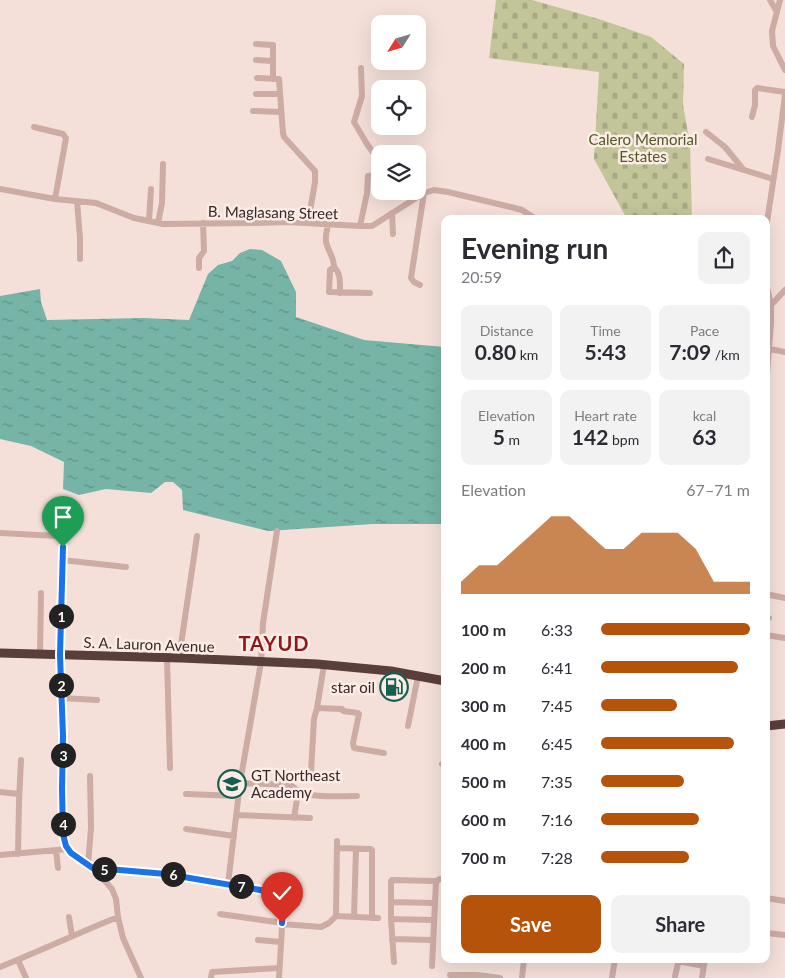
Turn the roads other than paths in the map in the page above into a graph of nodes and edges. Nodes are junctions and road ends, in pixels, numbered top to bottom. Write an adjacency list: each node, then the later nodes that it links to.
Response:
1 (770, 0): 2 (street)
2 (780, 6): 7 (street)
3 (256, 44): 5 (street)
4 (256, 60): 5 (street)
5 (273, 60): 9 (street)
6 (361, 68): 38 (street)
7 (785, 70)
8 (257, 78): 9 (street)
9 (273, 79): 12 (street)
10 (785, 93): 15 (street); 18 (street)
11 (256, 94): 12 (street)
12 (280, 94): 14 (street)
13 (253, 111): 14 (street)
14 (281, 112): 36 (street)
15 (752, 117)
16 (34, 127): 26 (street)
17 (706, 132): 21 (street)
18 (782, 151): 22 (street)
19 (708, 159): 21 (street)
20 (163, 164): 34 (street)
21 (743, 169): 22 (street)
22 (773, 179): 32 (street)
23 (151, 189): 33 (street)
24 (0, 190): 26 (street, B. Maglasang Street)
25 (426, 192): 31 (street, B. Maglasang Street)
26 (55, 199): 29 (street, B. Maglasang Street)
27 (413, 200): 30 (street, B. Maglasang Street)
28 (423, 200): 43 (street)
29 (77, 201): 33 (street, B. Maglasang Street); 40 (street)
30 (392, 213): 38 (street, B. Maglasang Street); 39 (street)
31 (530, 215)
32 (769, 215)
33 (149, 221): 34 (street, B. Maglasang Street)
34 (158, 223): 35 (street, B. Maglasang Street)
35 (203, 223): 36 (street, B. Maglasang Street); 42 (street)
36 (308, 223): 37 (street, B. Maglasang Street)
37 (328, 225): 38 (street, B. Maglasang Street); 41 (street)
38 (360, 226)
39 (393, 234)
40 (80, 259)
41 (334, 267): 45 (street); 45 (street)
42 (199, 268)
43 (420, 285)
44 (785, 290): 47 (street)
45 (340, 293): 46 (street)
46 (370, 293)
47 (770, 305)
48 (770, 314): 49 (street)
49 (770, 349): 50 (street)
50 (785, 352)
51 (277, 531): 66 (street)
52 (0, 533): 54 (street)
53 (197, 536): 65 (street)
54 (62, 560): 55 (street); 63 (street)
55 (126, 568)
56 (42, 593): 62 (street)
57 (770, 595): 58 (street)
58 (785, 598)
59 (770, 636): 60 (street)
60 (785, 638)
61 (0, 653): 62 (highway, S. A. Lauron Avenue)
62 (40, 654): 63 (highway, S. A. Lauron Avenue)
63 (60, 655): 64 (highway, S. A. Lauron Avenue); 70 (street)
64 (167, 658): 65 (highway, S. A. Lauron Avenue); 78 (street)
65 (179, 658): 66 (highway, S. A. Lauron Avenue)
66 (260, 662): 67 (highway, S. A. Lauron Avenue); 81 (street)
67 (324, 665): 68 (highway, S. A. Lauron Avenue); 72 (street)
68 (418, 676): 69 (highway, S. A. Lauron Avenue); 74 (street)
69 (441, 679)
70 (62, 698): 71 (street); 93 (street)
71 (97, 700)
72 (317, 708): 76 (street); 79 (street)
73 (785, 724): 75 (highway)
74 (408, 726)
75 (770, 726)
76 (384, 753)
77 (21, 760): 84 (street)
78 (170, 768)
79 (311, 772)
80 (90, 776): 98 (street)
81 (240, 783): 83 (street); 86 (street)
82 (0, 792): 84 (street)
83 (298, 792): 87 (street); 89 (street)
84 (19, 794): 96 (street)
85 (186, 794): 86 (street)
86 (238, 796): 88 (street)
87 (357, 796)
88 (236, 816): 89 (street); 92 (street)
89 (294, 818): 90 (street)
90 (310, 818)
91 (186, 829): 92 (street)
92 (234, 836): 102 (street)
93 (68, 849): 95 (street); 98 (street)
94 (356, 849): 108 (street); 111 (street); 111 (street)
95 (56, 850): 96 (street); 99 (street)
96 (18, 854): 97 (street)
97 (0, 856)
98 (91, 867): 102 (street); 110 (street)
99 (58, 868)
100 (441, 879): 101 (street)
101 (436, 882): 105 (street); 106 (street)
102 (228, 884): 114 (street)
103 (770, 899): 104 (street)
104 (785, 901)
105 (391, 902): 106 (street); 112 (street)
106 (435, 903): 113 (street)
107 (220, 914): 114 (street)
108 (336, 916): 111 (street); 114 (street)
109 (69, 917): 117 (street)
110 (118, 917): 117 (street); 136 (street)
111 (354, 917)
112 (391, 919): 113 (street); 118 (street)
113 (434, 920): 120 (street)
114 (282, 924): 121 (street)
115 (770, 933): 116 (street)
116 (785, 935)
117 (72, 936): 122 (street)
118 (392, 939): 120 (street); 123 (street)
119 (258, 940): 121 (street)
120 (433, 940): 128 (street)
121 (281, 942): 130 (street)
122 (18, 960): 129 (street); 135 (street)
123 (394, 962)
124 (524, 963): 140 (street)
125 (615, 963): 141 (street)
126 (678, 963): 133 (street)
127 (704, 963): 142 (street)
128 (432, 966)
129 (0, 967)
130 (279, 968): 137 (street); 138 (street)
131 (450, 975): 132 (street)
132 (467, 976): 134 (street)
133 (675, 976)
134 (487, 977): 139 (street)
135 (26, 978)
136 (141, 978)
137 (211, 978)
138 (279, 978)
139 (500, 978)
140 (522, 978)
141 (612, 978)
142 (702, 978)

